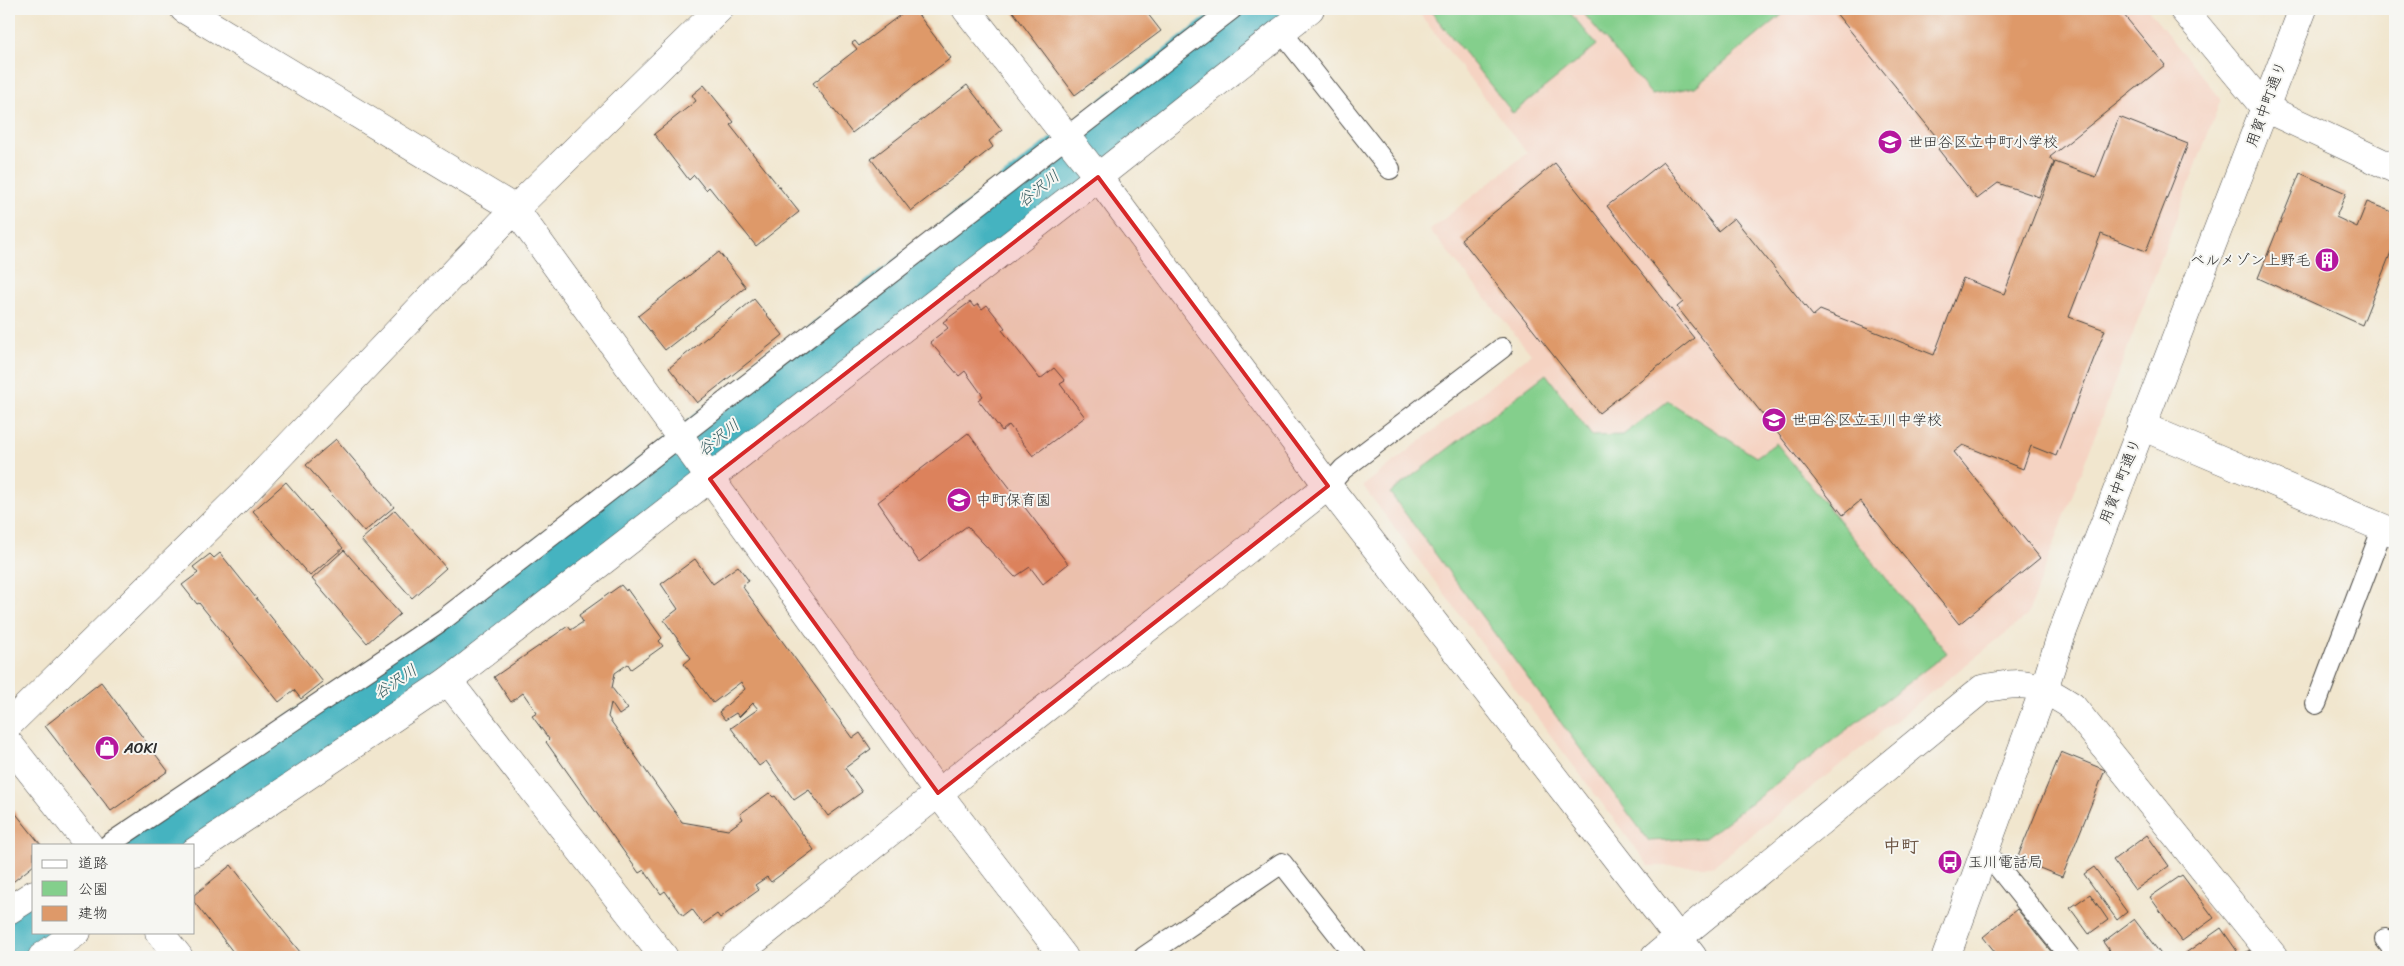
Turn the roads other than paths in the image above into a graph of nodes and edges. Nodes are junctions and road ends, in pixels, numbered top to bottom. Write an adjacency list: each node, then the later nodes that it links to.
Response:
1 (184, 9): 14 (street)
2 (718, 9): 14 (street)
3 (966, 9): 10 (street)
4 (1232, 9): 10 (lane)
5 (1310, 9): 8 (street)
6 (2184, 9): 9 (street)
7 (2303, 9): 9 (street, 用賀中町通り)
8 (1281, 31): 11 (lane); 13 (street)
9 (2265, 108): 12 (street); 16 (street, 用賀中町通り)
10 (1066, 138): 13 (street); 17 (lane)
11 (1390, 169)
12 (2395, 169)
13 (1098, 177): 18 (street); 19 (street)
14 (515, 209): 17 (street); 24 (street)
15 (1502, 348): 19 (lane)
16 (2141, 426): 20 (street); 22 (street, 用賀中町通り)
17 (681, 436): 18 (street); 28 (lane)
18 (710, 479): 21 (street); 26 (street)
19 (1328, 486): 26 (street); 35 (street)
20 (2389, 530): 23 (lane)
21 (448, 681): 29 (street); 38 (street)
22 (2044, 689): 30 (street, 用賀中町通り); 35 (street); 46 (street)
23 (2316, 704)
24 (9, 724)
25 (9, 744): 27 (street)
26 (938, 792): 39 (street); 40 (street)
27 (88, 844)
28 (109, 844)
29 (195, 851)
30 (1986, 852): 44 (street, 用賀中町通り); 45 (lane)
31 (32, 895): 32 (street)
32 (9, 910)
33 (74, 934): 36 (street)
34 (161, 934): 37 (street)
35 (1685, 948): 43 (street)
36 (42, 957)
37 (179, 957)
38 (664, 957)
39 (734, 957)
40 (1064, 957)
41 (1144, 957): 42 (lane)
42 (1356, 957)
43 (1655, 957)
44 (1946, 957)
45 (2070, 957)
46 (2274, 957)

